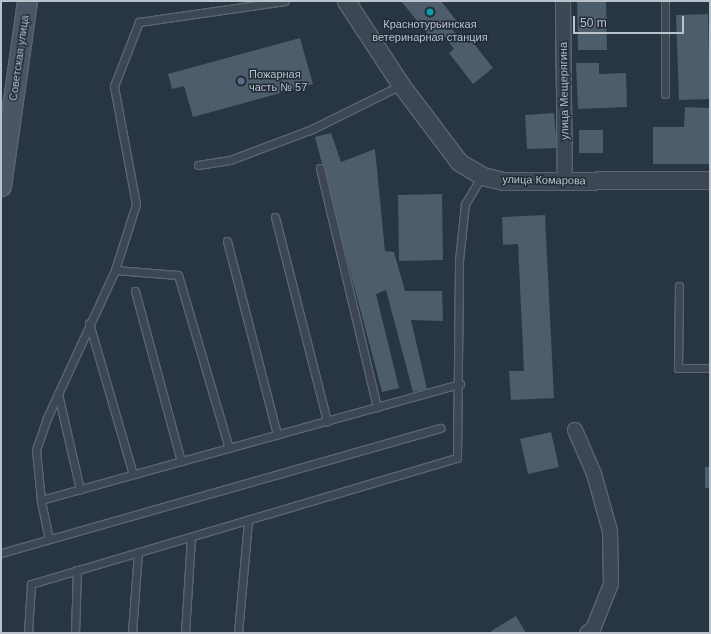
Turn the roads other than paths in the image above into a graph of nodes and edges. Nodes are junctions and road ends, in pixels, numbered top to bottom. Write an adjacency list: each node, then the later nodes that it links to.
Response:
1 (27, 1): 13 (main road, Советская улица)
2 (284, 1): 16 (lane)
3 (346, 1): 6 (street, улица Комарова)
4 (563, 1): 12 (street, улица Мещерягина)
5 (665, 1): 7 (lane)
6 (401, 85): 8 (lane); 10 (street, улица Комарова)
7 (665, 94)
8 (198, 165)
9 (320, 168): 23 (lane)
10 (482, 176): 12 (street, улица Комарова); 21 (lane)
11 (710, 180): 12 (street, улица Комарова)
12 (565, 181)
13 (1, 186)
14 (275, 217): 24 (lane)
15 (227, 241): 27 (lane)
16 (115, 270): 19 (lane); 28 (lane)
17 (679, 286): 20 (lane)
18 (135, 291): 29 (lane)
19 (89, 323): 22 (lane); 30 (lane)
20 (710, 368)
21 (460, 384): 23 (lane); 33 (lane)
22 (58, 394): 31 (lane); 32 (lane)
23 (377, 407): 24 (lane)
24 (327, 421): 27 (lane)
25 (441, 428): 35 (lane)
26 (575, 430): 44 (street)
27 (277, 435): 28 (lane)
28 (229, 448): 29 (lane)
29 (181, 461): 30 (lane)
30 (133, 474): 31 (lane)
31 (80, 489): 32 (lane)
32 (41, 500): 35 (lane)
33 (248, 520): 34 (lane); 43 (lane)
34 (190, 537): 36 (lane); 42 (lane)
35 (49, 539): 37 (lane)
36 (138, 552): 38 (lane); 41 (lane)
37 (1, 553)
38 (77, 570): 39 (lane); 40 (lane)
39 (28, 633)
40 (75, 633)
41 (132, 633)
42 (185, 633)
43 (238, 633)
44 (588, 633)

